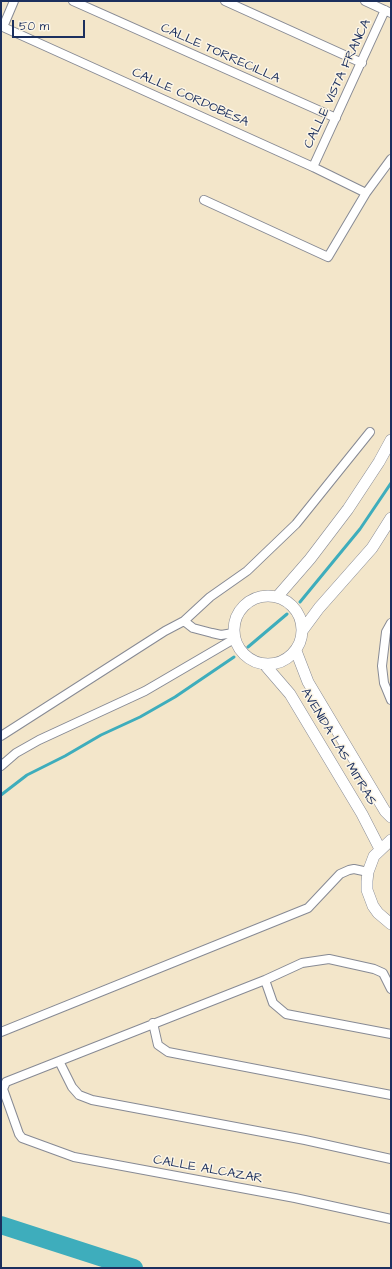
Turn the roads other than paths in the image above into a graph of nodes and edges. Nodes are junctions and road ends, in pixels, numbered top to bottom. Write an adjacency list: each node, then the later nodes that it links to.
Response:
1 (14, 1): 9 (street, CALLE CORDOBESA)
2 (73, 1): 7 (street, CALLE TORRECILLA)
3 (225, 1): 6 (street)
4 (365, 1): 5 (street)
5 (388, 12): 6 (street, CALLE VISTA FRANCA)
6 (362, 63): 7 (street, CALLE VISTA FRANCA)
7 (336, 118): 9 (street, CALLE VISTA FRANCA)
8 (391, 159): 10 (street)
9 (313, 167): 10 (street, CALLE CORDOBESA)
10 (366, 193): 11 (street)
11 (204, 200)
12 (370, 432): 16 (street)
13 (391, 440): 15 (street)
14 (391, 518): 18 (street)
15 (277, 597): 18 (street); 19 (street)
16 (184, 621): 19 (street); 23 (street)
17 (391, 623): 22 (street)
18 (302, 631): 20 (street)
19 (234, 636): 21 (street); 24 (street)
20 (296, 651): 21 (street); 25 (street, AVENIDA LAS MITRAS)
21 (265, 665): 27 (street, AVENIDA LAS MITRAS)
22 (391, 700)
23 (1, 736)
24 (1, 766)
25 (391, 817)
26 (391, 840): 27 (street)
27 (380, 849): 28 (street)
28 (368, 872): 29 (street); 33 (street)
29 (391, 924)
30 (265, 980): 31 (street); 32 (street); 34 (street)
31 (391, 989)
32 (153, 1023): 35 (street); 36 (street)
33 (1, 1032)
34 (391, 1034)
35 (59, 1061): 37 (street); 38 (street, CALLE ALCAZAR)
36 (391, 1095)
37 (391, 1159)
38 (391, 1219)

